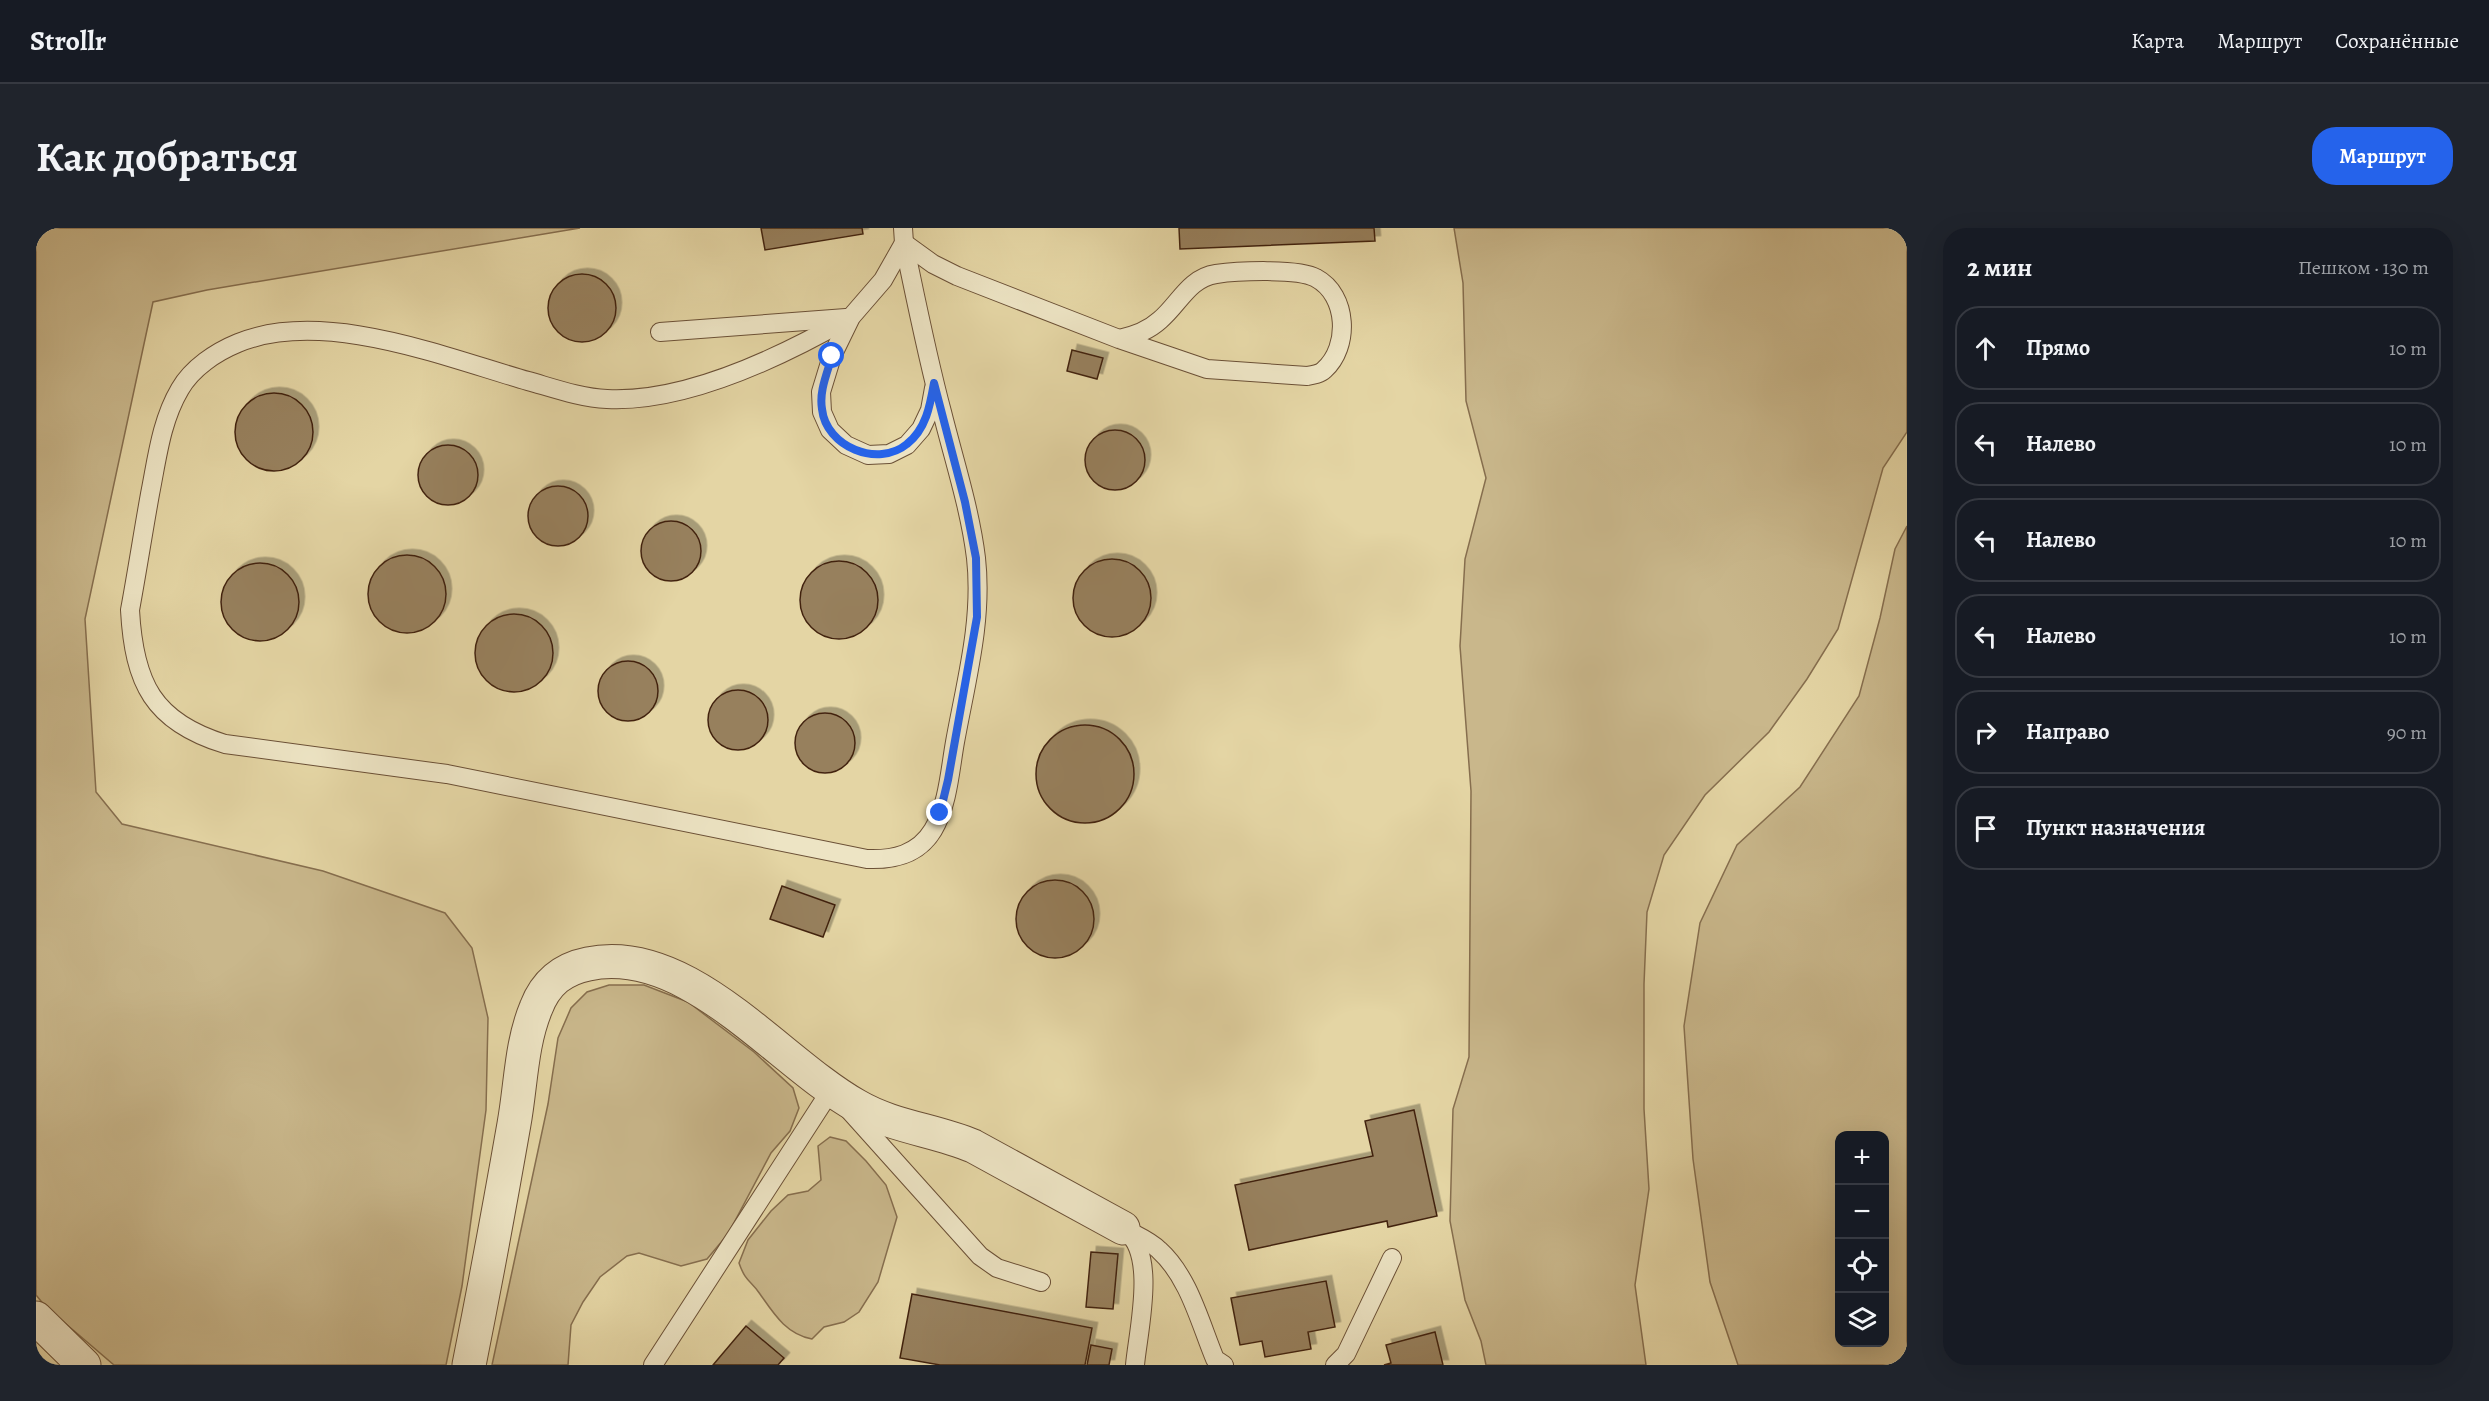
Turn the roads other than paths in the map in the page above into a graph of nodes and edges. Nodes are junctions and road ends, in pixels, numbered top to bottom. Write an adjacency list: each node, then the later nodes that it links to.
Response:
1 (903, 236): 2 (lane); 4 (lane); 5 (lane)
2 (851, 318): 3 (lane); 5 (lane); 5 (lane)
3 (660, 332)
4 (1119, 339): 4 (lane)
5 (934, 383)
6 (831, 1090): 7 (street); 9 (lane); 12 (street); 13 (lane)
7 (1123, 1228): 14 (lane); 15 (lane)
8 (1392, 1258): 16 (lane)
9 (1041, 1282)
10 (36, 1318): 11 (street)
11 (84, 1365)
12 (469, 1365)
13 (653, 1365)
14 (1135, 1365)
15 (1224, 1365)
16 (1335, 1365)

